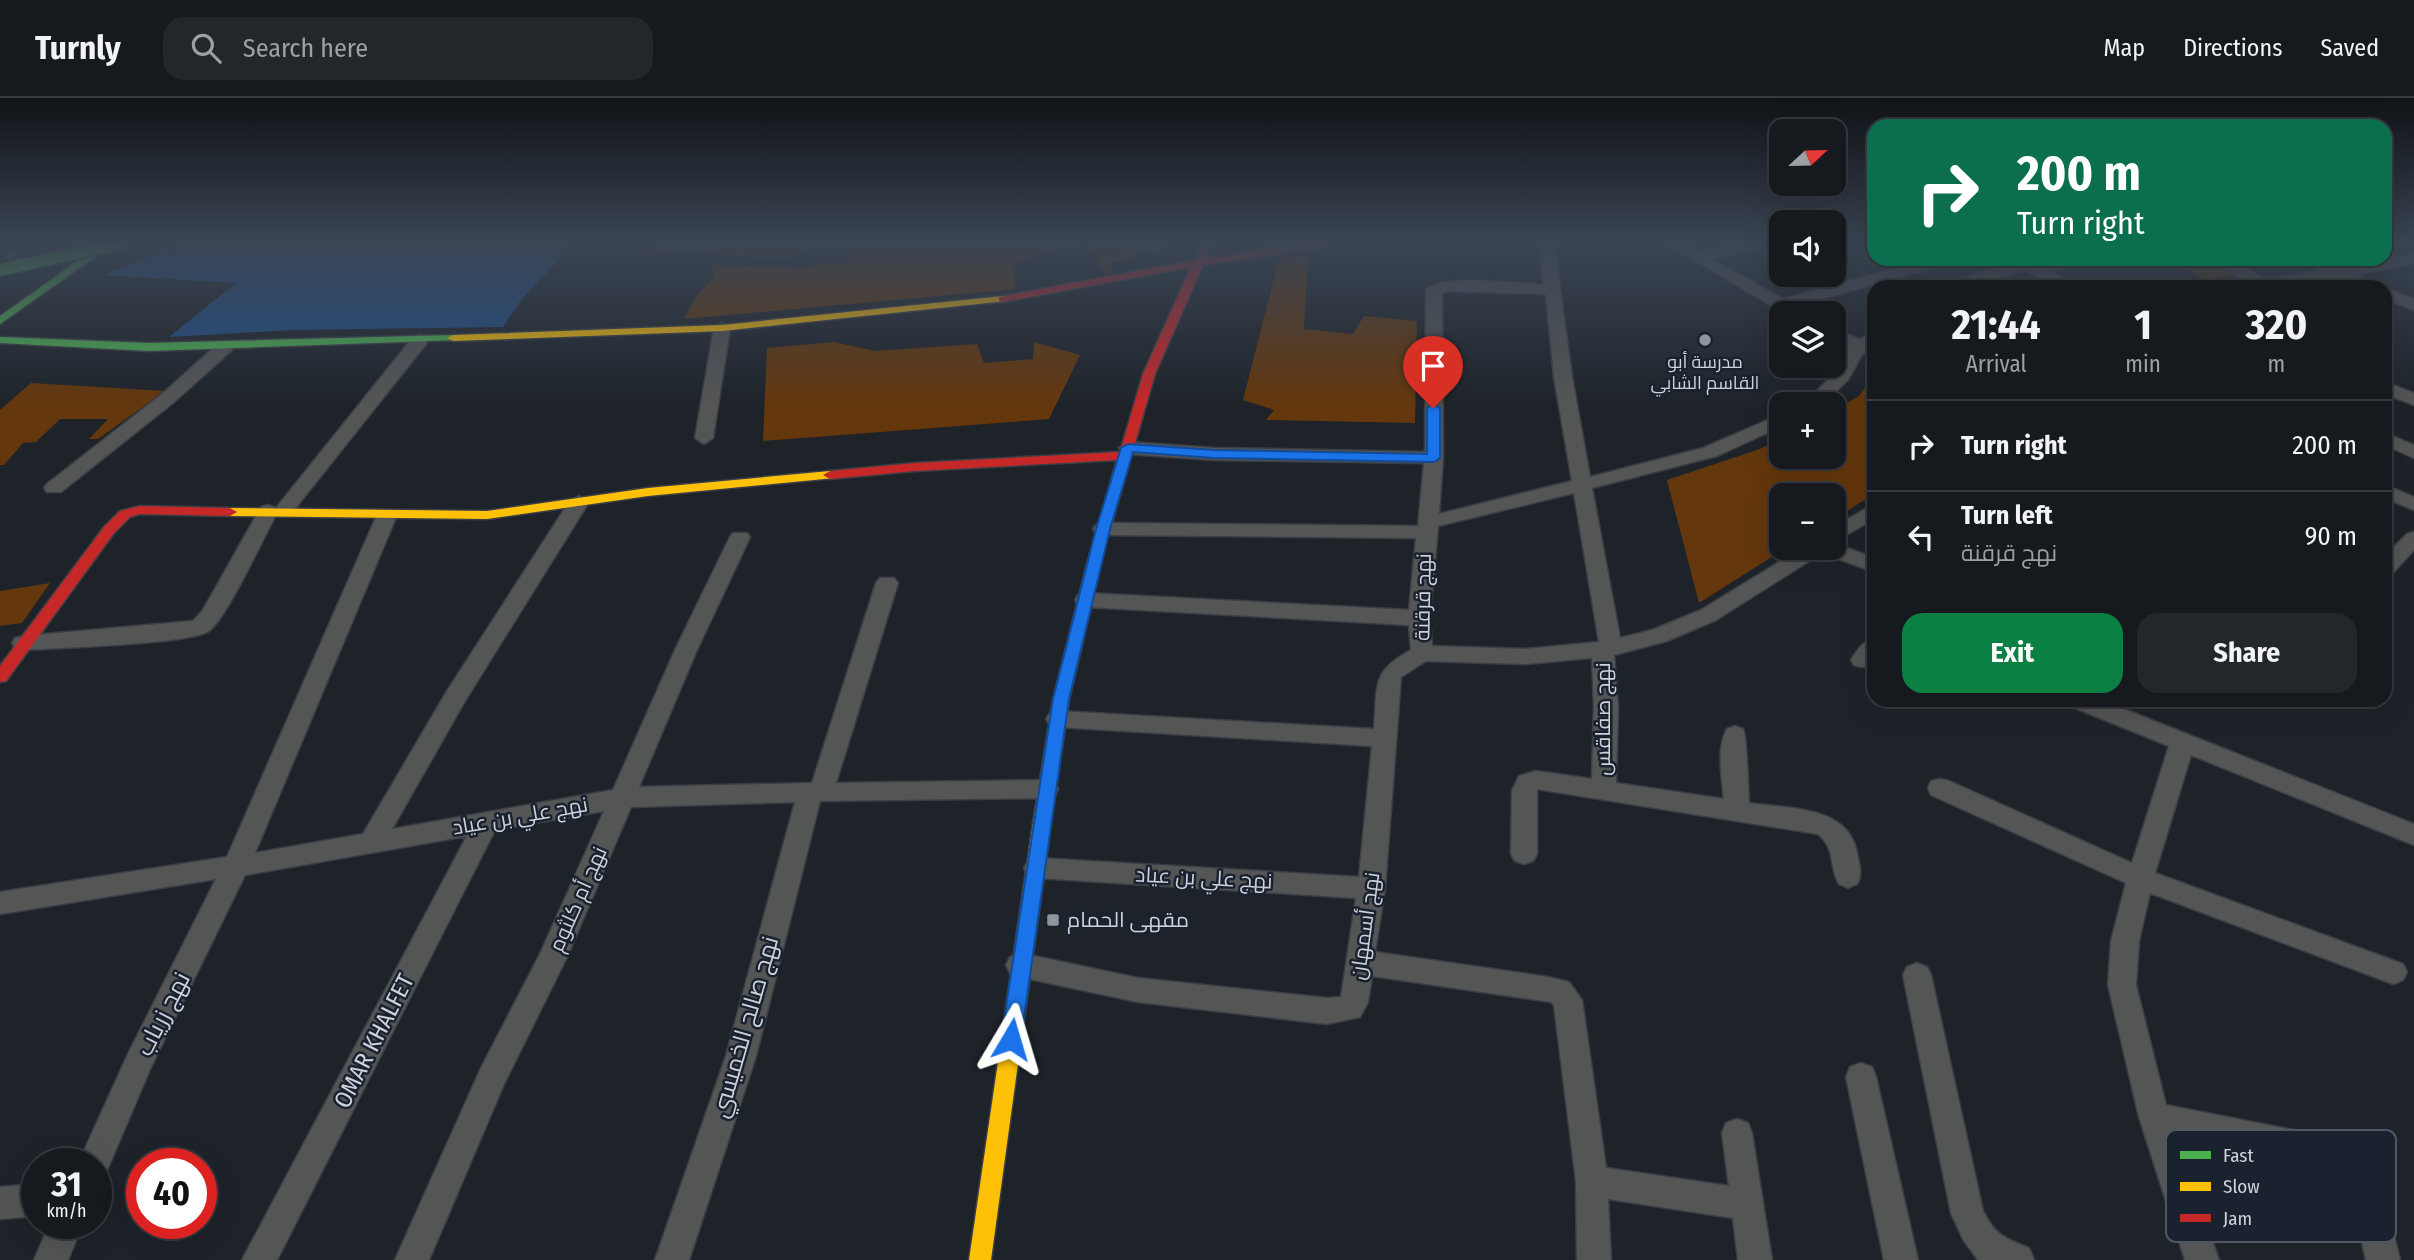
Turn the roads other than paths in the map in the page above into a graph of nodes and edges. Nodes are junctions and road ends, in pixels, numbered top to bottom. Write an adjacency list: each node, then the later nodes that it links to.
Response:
1 (34, 297): 10 (street)
2 (1015, 297): 11 (street)
3 (1185, 297): 24 (street)
4 (1434, 297): 26 (street, نهج قرقنة)
5 (1554, 297): 27 (street, نهج صفاقس)
6 (1818, 297): 8 (street)
7 (2395, 297): 9 (street)
8 (1797, 301)
9 (2414, 305)
10 (0, 321)
11 (722, 328): 14 (street); 22 (street)
12 (1846, 338): 15 (street)
13 (0, 340): 16 (street)
14 (420, 340): 16 (street); 32 (street)
15 (1867, 345)
16 (226, 346): 28 (street)
17 (1867, 348): 19 (street)
18 (2392, 390): 20 (street)
19 (1827, 392)
20 (2414, 400)
21 (1769, 425): 27 (street)
22 (704, 438)
23 (2392, 441): 25 (street)
24 (1126, 452): 26 (street); 30 (street); 37 (street)
25 (2414, 452)
26 (1434, 458): 35 (street, نهج قرقنة)
27 (1582, 485): 35 (street); 48 (street, نهج صفاقس)
28 (54, 488)
29 (2392, 494): 31 (street)
30 (579, 502): 33 (street); 64 (street)
31 (2414, 504)
32 (276, 511): 33 (street); 47 (street); 47 (street)
33 (387, 515): 66 (street, نهج زرياب)
34 (1867, 515): 36 (street)
35 (1426, 527): 37 (street); 46 (street, نهج قرقنة)
36 (1846, 528)
37 (1103, 529): 45 (street)
38 (740, 537): 60 (street, نهج أم كلثوم)
39 (2414, 538): 41 (street)
40 (1846, 555): 43 (street)
41 (2396, 558)
42 (1796, 560): 48 (street, نهج قرقنة)
43 (1867, 562)
44 (887, 583): 59 (street, نهج صالح الخميسي)
45 (1086, 600): 46 (street); 52 (street)
46 (1419, 618): 49 (street, نهج قرقنة)
47 (23, 643): 50 (street)
48 (1607, 648): 49 (street, نهج قرقنة); 58 (street, نهج صفاقس)
49 (1422, 653): 54 (street, نهج أسمهان)
50 (0, 677)
51 (2096, 707): 55 (street)
52 (1058, 719): 54 (street); 57 (street)
53 (1735, 735): 61 (street)
54 (1385, 738): 70 (street, نهج أسمهان)
55 (2183, 741): 63 (street); 69 (street)
56 (1940, 788): 69 (street)
57 (1046, 789): 59 (street, نهج علي بن عياد); 67 (street)
58 (1604, 790): 61 (street, نهج صفاقس); 65 (street, نهج صفاقس)
59 (815, 792): 60 (street, نهج علي بن عياد); 92 (street, نهج صالح الخميسي)
60 (622, 798): 62 (street, نهج علي بن عياد); 91 (street, نهج أم كلثوم)
61 (1737, 810): 68 (street, نهج صفاقس)
62 (487, 822): 64 (street, نهج علي بن عياد); 90 (street, OMAR KHALFET)
63 (2414, 835)
64 (371, 843): 66 (street, نهج علي بن عياد)
65 (1524, 854)
66 (236, 866): 71 (street, نهج علي بن عياد); 80 (street, نهج زرياب)
67 (1037, 868): 70 (street, نهج علي بن عياد); 73 (street)
68 (1848, 877)
69 (2140, 878): 74 (street); 77 (street)
70 (1371, 888): 72 (street, نهج أسمهان)
71 (0, 903)
72 (1360, 961): 73 (street, نهج أسمهان); 82 (street)
73 (1020, 965): 93 (street)
74 (2393, 972)
75 (1917, 975): 97 (street)
76 (1861, 1077): 96 (street)
77 (2154, 1117): 78 (street); 81 (street)
78 (2219, 1130)
79 (1737, 1133): 85 (street)
80 (101, 1148)
81 (2166, 1152)
82 (1591, 1181): 85 (street); 94 (street)
83 (21, 1201): 84 (street)
84 (0, 1203)
85 (1748, 1204): 95 (street)
86 (60, 1239): 89 (street)
87 (2197, 1242): 98 (street)
88 (2379, 1242): 99 (street)
89 (51, 1260)
90 (259, 1260)
91 (412, 1260)
92 (672, 1260)
93 (980, 1260)
94 (1594, 1260)
95 (1755, 1260)
96 (1901, 1260)
97 (2017, 1260)
98 (2203, 1260)
99 (2383, 1260)

